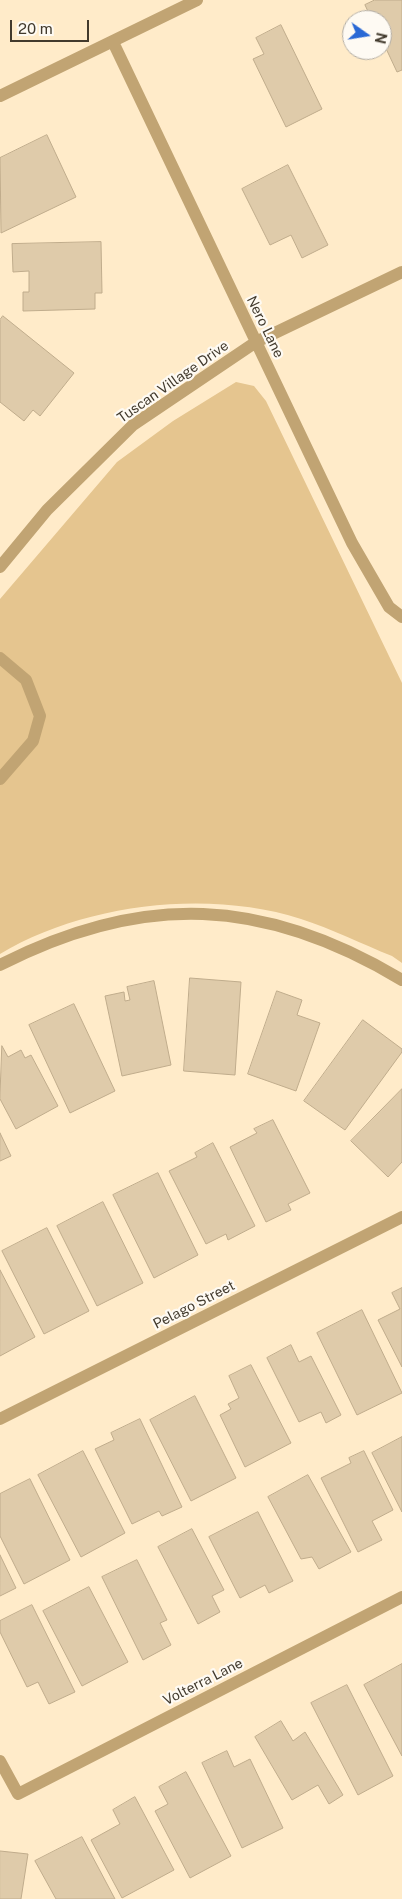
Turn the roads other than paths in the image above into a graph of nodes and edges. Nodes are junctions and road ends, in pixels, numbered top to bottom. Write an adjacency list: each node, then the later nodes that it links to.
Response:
1 (197, 0): 2 (street)
2 (112, 42): 3 (street); 5 (street, Nero Lane)
3 (0, 96)
4 (402, 272): 5 (street, Tuscan Village Drive)
5 (256, 342): 6 (street, Tuscan Village Drive); 7 (street, Nero Lane)
6 (0, 567)
7 (402, 617)
8 (0, 658): 9 (street)
9 (0, 779)
10 (0, 965): 11 (street)
11 (402, 980)
12 (402, 1217): 13 (street, Pelago Street)
13 (0, 1419)
14 (402, 1597): 15 (street, Volterra Lane)
15 (0, 1761)

